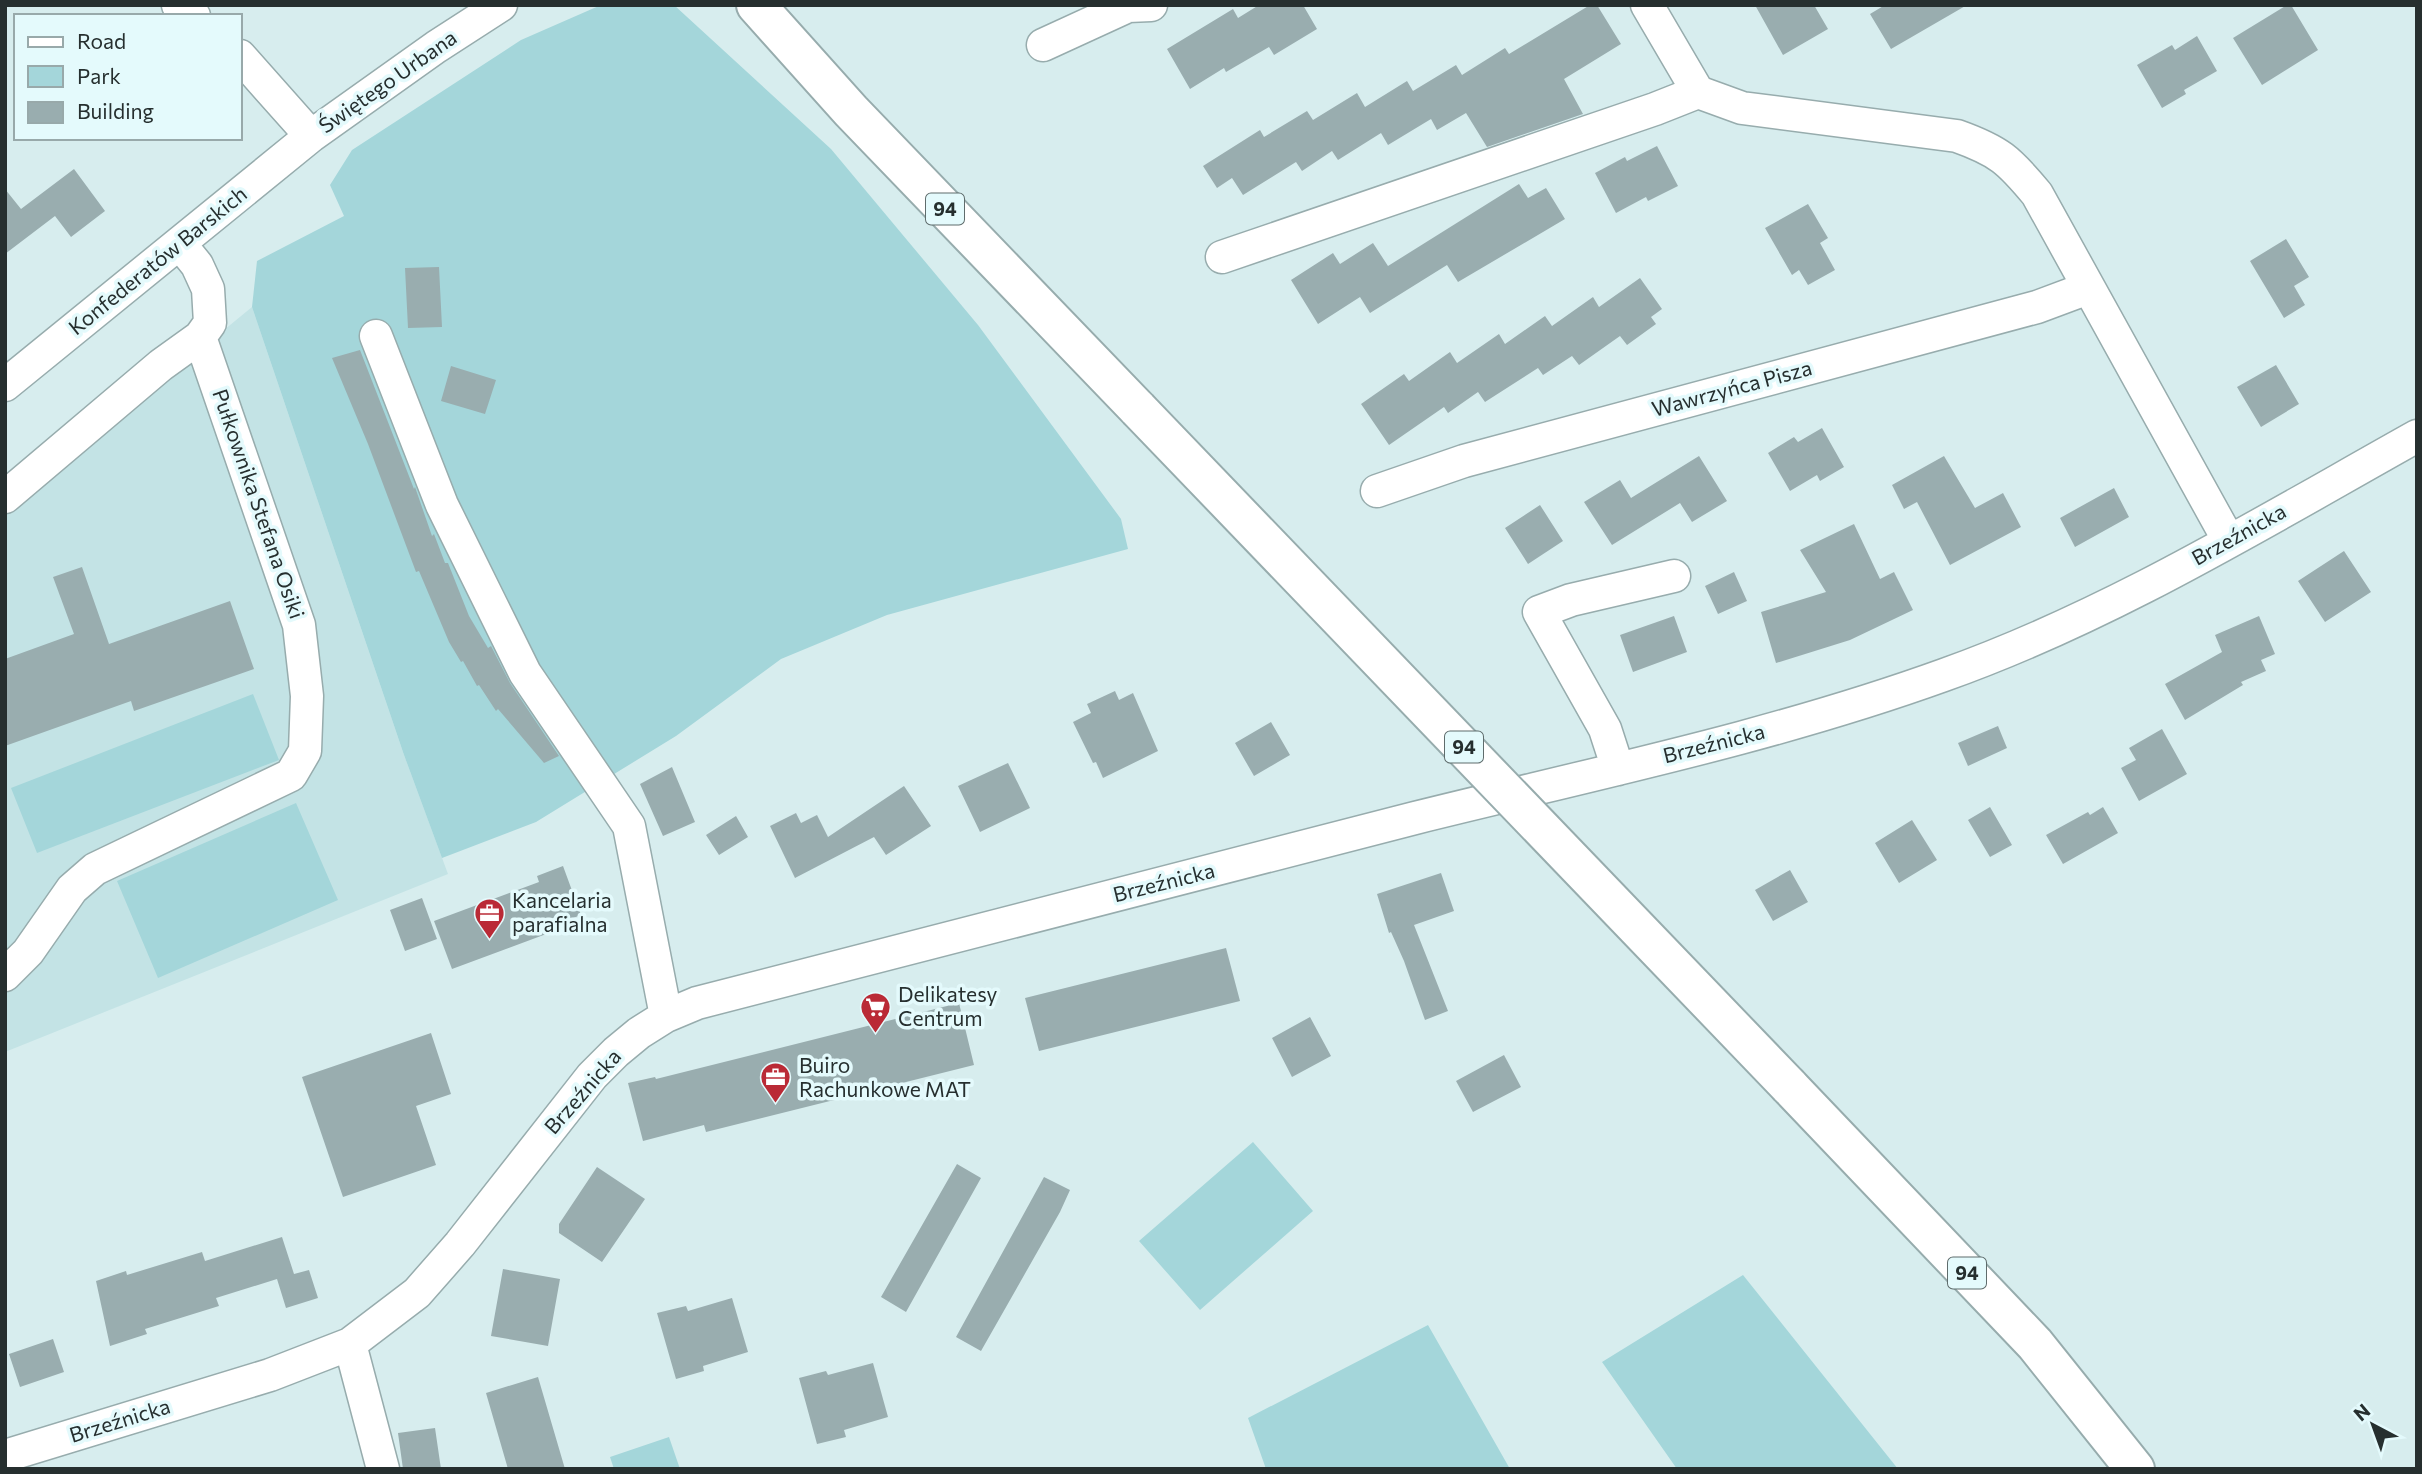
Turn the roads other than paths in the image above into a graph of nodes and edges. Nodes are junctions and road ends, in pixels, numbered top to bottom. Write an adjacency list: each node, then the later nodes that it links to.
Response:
1 (501, 5): 8 (street, Świętego Urbana)
2 (756, 5): 26 (main road, 94, bridge)
3 (1151, 5): 5 (street)
4 (1647, 5): 7 (street)
5 (1043, 44)
6 (242, 58): 8 (street)
7 (1698, 92): 10 (street); 11 (street)
8 (311, 136): 9 (street, Konfederatów Barskich)
9 (180, 244): 13 (street); 14 (street, Konfederatów Barskich)
10 (1222, 257)
11 (2088, 288): 16 (street, Wawrzyńca Pisza); 18 (street)
12 (376, 336): 22 (street)
13 (201, 337): 17 (street); 21 (street, Pułkownika Stefana Osiki)
14 (5, 385)
15 (2417, 436): 18 (street, Brzeźnicka)
16 (1377, 491)
17 (5, 497)
18 (2229, 541): 20 (street, Brzeźnicka)
19 (1674, 576): 20 (street)
20 (1618, 769): 22 (street, Brzeźnicka)
21 (5, 975)
22 (666, 1016): 23 (street, Brzeźnicka)
23 (350, 1345): 24 (street, Brzeźnicka); 25 (street)
24 (5, 1456)
25 (383, 1469)
26 (2135, 1469)

